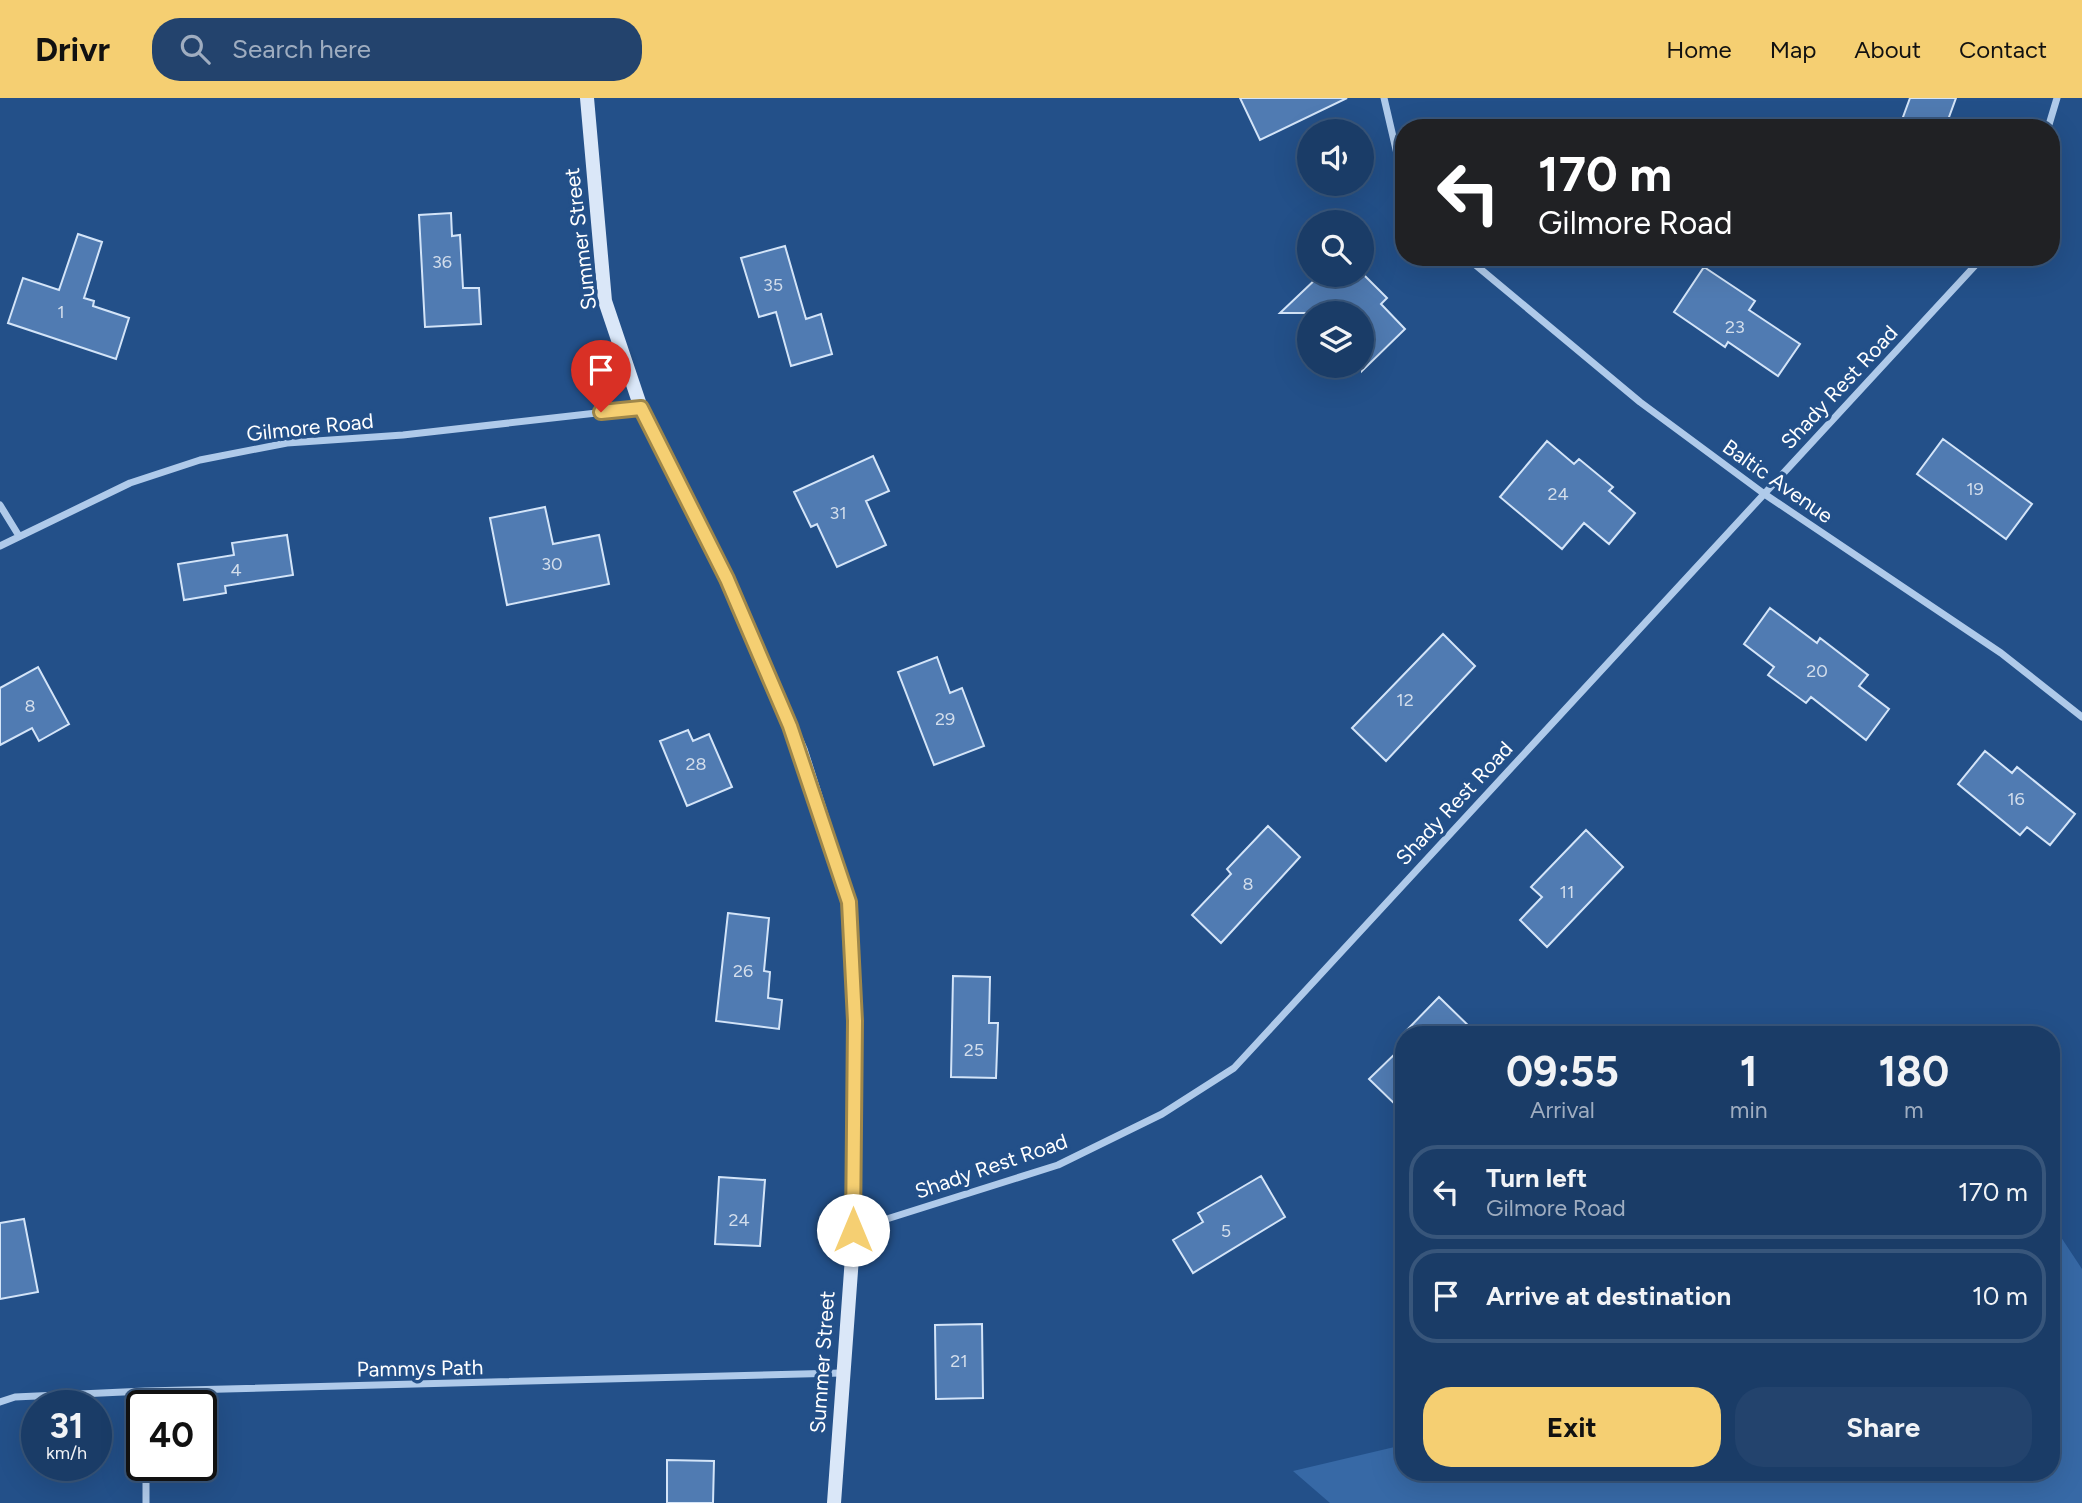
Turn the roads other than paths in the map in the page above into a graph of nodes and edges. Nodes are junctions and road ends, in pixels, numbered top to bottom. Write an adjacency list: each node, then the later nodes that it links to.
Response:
1 (587, 98): 8 (street, Summer Street)
2 (1384, 98): 5 (street)
3 (2057, 98): 4 (street)
4 (2051, 119)
5 (1395, 145)
6 (1477, 266): 9 (street, Baltic Avenue)
7 (1975, 266): 9 (street, Shady Rest Road)
8 (641, 408): 11 (street, Gilmore Road); 14 (street, Summer Street)
9 (1763, 494): 13 (street, Baltic Avenue); 14 (street, Shady Rest Road)
10 (0, 505): 11 (street)
11 (19, 536): 12 (street, Gilmore Road)
12 (0, 546)
13 (2082, 718)
14 (853, 1230): 15 (street, Summer Street)
15 (841, 1373): 16 (street, Pammys Path); 21 (street, Summer Street)
16 (184, 1390)
17 (126, 1392): 18 (street, Pammys Path)
18 (0, 1402)
19 (145, 1481): 20 (street)
20 (146, 1503)
21 (834, 1503)

